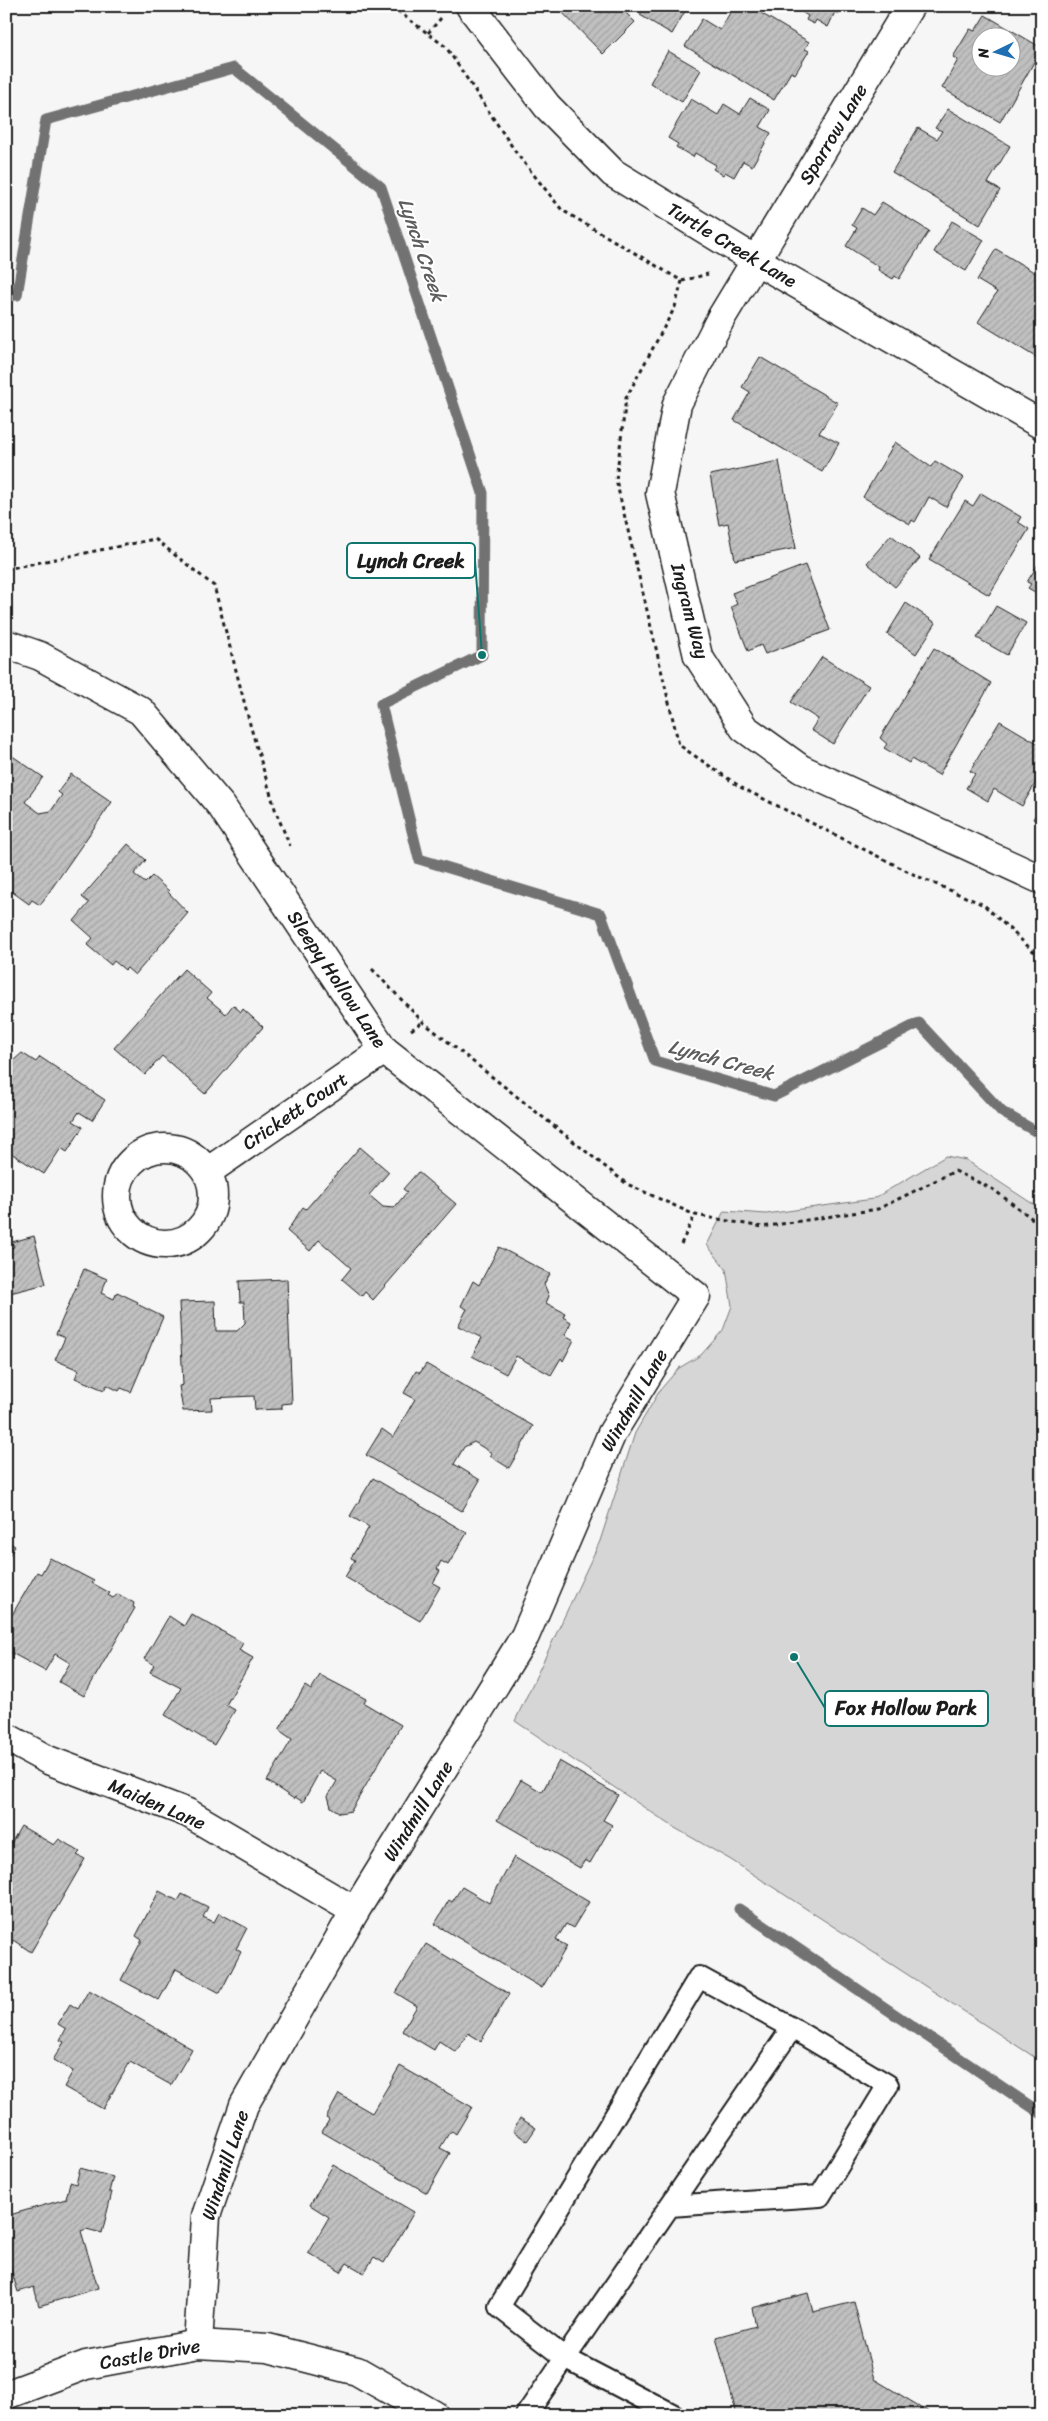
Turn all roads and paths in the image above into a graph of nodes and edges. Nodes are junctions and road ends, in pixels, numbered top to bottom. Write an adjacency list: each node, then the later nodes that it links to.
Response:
1 (470, 6): 3 (street, Turtle Creek Lane)
2 (910, 6): 3 (street, Sparrow Lane)
3 (757, 262): 4 (street, Turtle Creek Lane); 8 (street, Ingram Way)
4 (1042, 425)
5 (6, 569): 7 (path)
6 (6, 644): 10 (street, Sleepy Hollow Lane)
7 (293, 854)
8 (1042, 880)
9 (368, 964): 12 (path)
10 (384, 1050): 11 (street, Crickett Court); 13 (street, Sleepy Hollow Lane)
11 (207, 1172)
12 (1042, 1226)
13 (696, 1296): 15 (street, Windmill Lane)
14 (6, 1738): 15 (street, Maiden Lane)
15 (355, 1911): 18 (street, Windmill Lane)
16 (792, 2028): 17 (lane); 17 (lane); 19 (lane)
17 (670, 2206): 19 (lane)
18 (198, 2344): 20 (street, Castle Drive); 21 (street, Castle Drive)
19 (565, 2358): 22 (lane); 23 (lane)
20 (6, 2395)
21 (434, 2415)
22 (526, 2415)
23 (674, 2415)

